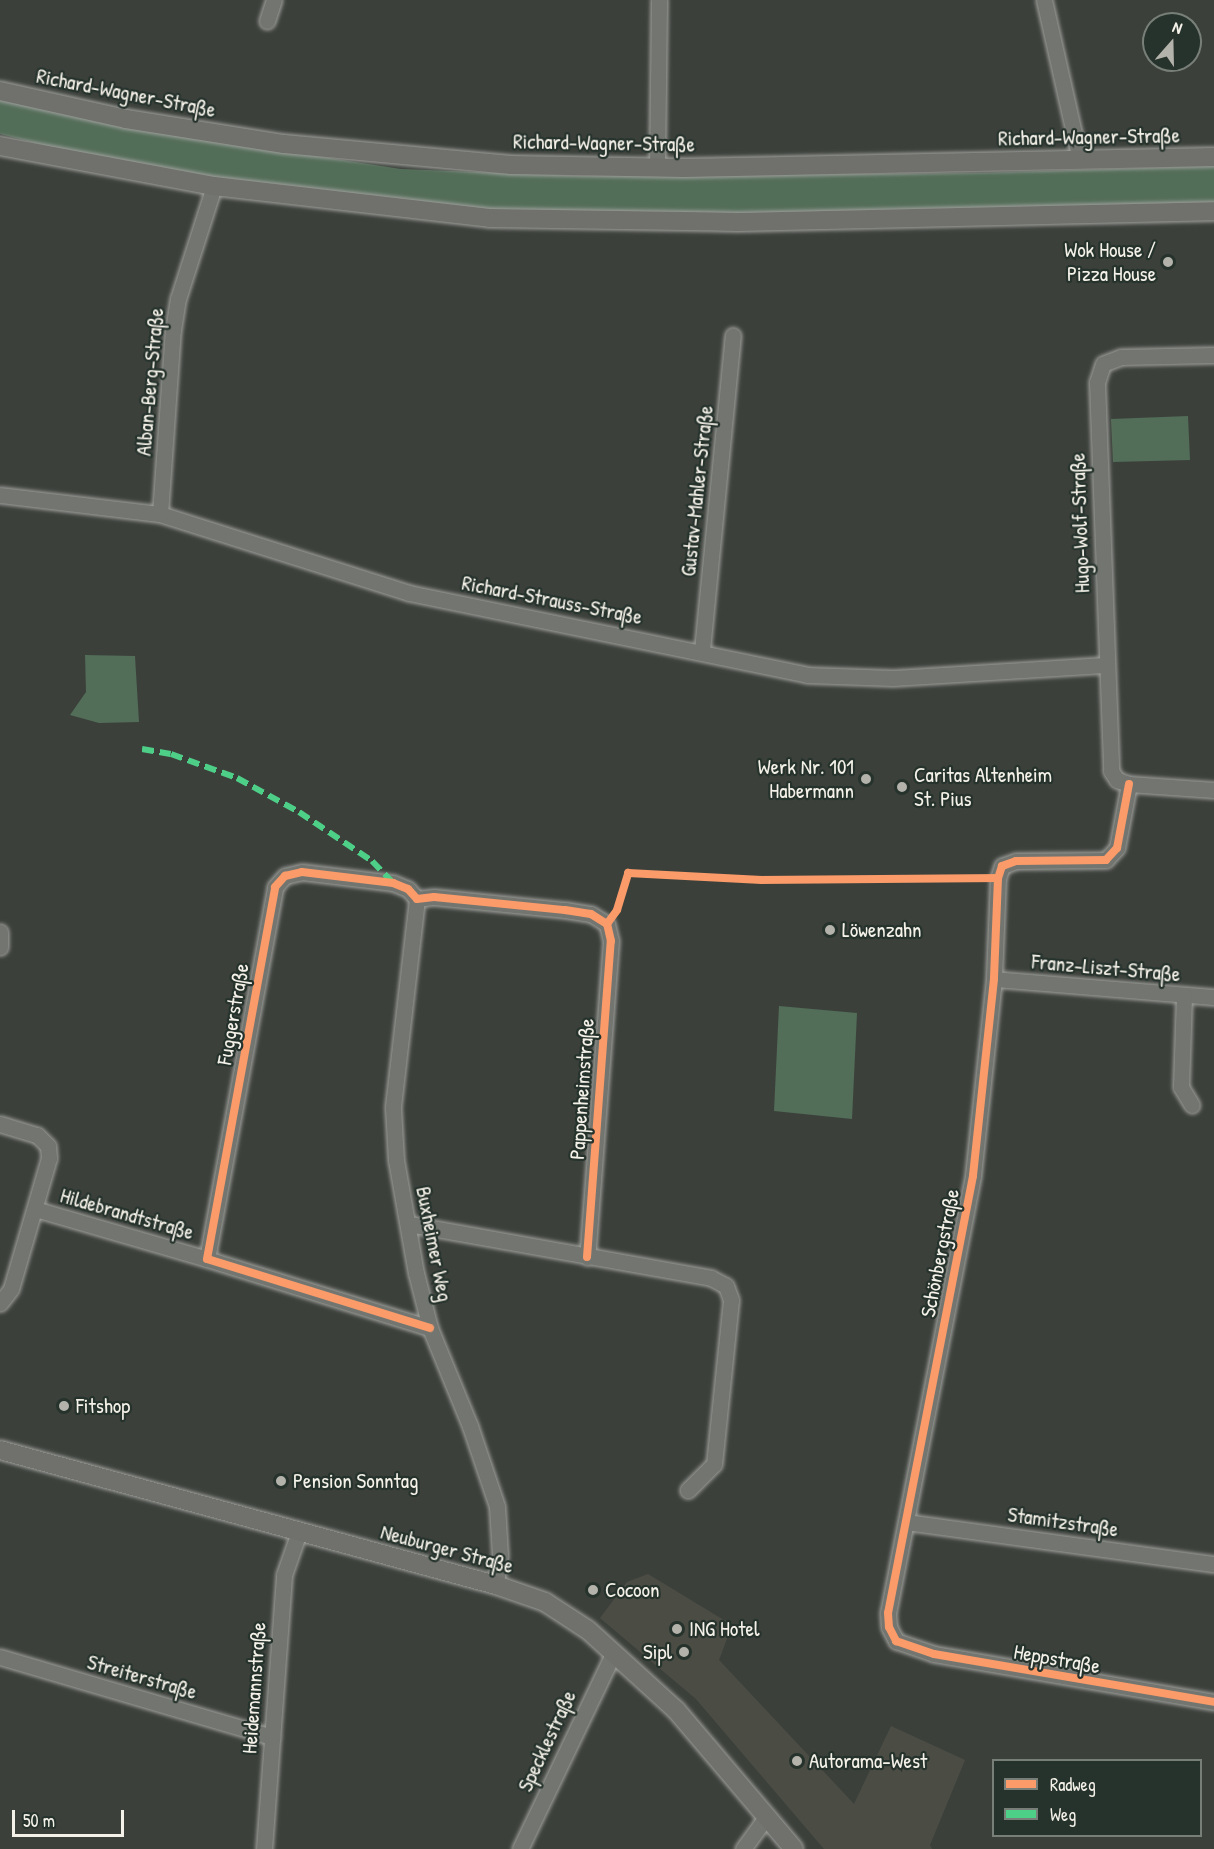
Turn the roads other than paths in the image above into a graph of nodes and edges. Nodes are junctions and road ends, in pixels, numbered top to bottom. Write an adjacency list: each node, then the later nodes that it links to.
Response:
1 (274, 0): 4 (street)
2 (659, 0): 9 (street)
3 (1044, 0): 8 (street)
4 (267, 21)
5 (0, 91): 9 (main road, Richard-Wagner-Straße)
6 (0, 146): 10 (main road)
7 (1214, 157): 8 (main road, Richard-Wagner-Straße)
8 (1080, 160): 9 (main road, Richard-Wagner-Straße)
9 (657, 167)
10 (214, 186): 11 (main road); 15 (street, Alban-Berg-Straße)
11 (1214, 211)
12 (733, 336): 16 (street, Gustav-Mahler-Straße)
13 (1214, 355): 17 (street, Hugo-Wolf-Straße)
14 (0, 495): 15 (street, Richard-Strauss-Straße)
15 (160, 514): 16 (street, Richard-Strauss-Straße)
16 (702, 650): 17 (street, Richard-Strauss-Straße)
17 (1105, 665): 18 (street, Hugo-Wolf-Straße)
18 (1129, 784): 19 (street); 23 (street, Schönbergstraße)
19 (1214, 790)
20 (417, 899): 29 (street, Buxheimer Weg); 30 (street, Pappenheimstraße); 31 (street, Fuggerstraße)
21 (0, 932): 22 (street)
22 (0, 947)
23 (994, 979): 24 (street, Franz-Liszt-Straße); 36 (street, Schönbergstraße)
24 (1184, 996): 25 (street, Franz-Liszt-Straße); 26 (street)
25 (1214, 997)
26 (1192, 1105)
27 (0, 1124): 28 (street, Hildebrandtstraße)
28 (35, 1209): 31 (street, Hildebrandtstraße); 32 (street, Hildebrandtstraße)
29 (409, 1224): 30 (street); 33 (street, Buxheimer Weg)
30 (587, 1257): 35 (street)
31 (207, 1259): 33 (street)
32 (0, 1303)
33 (430, 1328): 39 (street, Buxheimer Weg)
34 (0, 1450): 37 (main road, Neuburger Straße)
35 (688, 1490)
36 (906, 1522): 38 (street, Stamitzstraße); 40 (street, Schönbergstraße)
37 (298, 1532): 39 (main road, Neuburger Straße); 44 (street, Heidemannstraße)
38 (1214, 1564)
39 (496, 1585): 41 (main road, Neuburger Straße)
40 (897, 1641): 43 (street, Heppstraße)
41 (614, 1652): 45 (main road, Neuburger Straße); 48 (street, Specklestraße)
42 (0, 1657): 44 (street, Streiterstraße)
43 (1214, 1702)
44 (272, 1737): 47 (street, Heidemannstraße)
45 (767, 1816): 46 (main road, Neuburger Straße); 49 (street)
46 (793, 1848)
47 (264, 1849)
48 (520, 1849)
49 (742, 1849)

